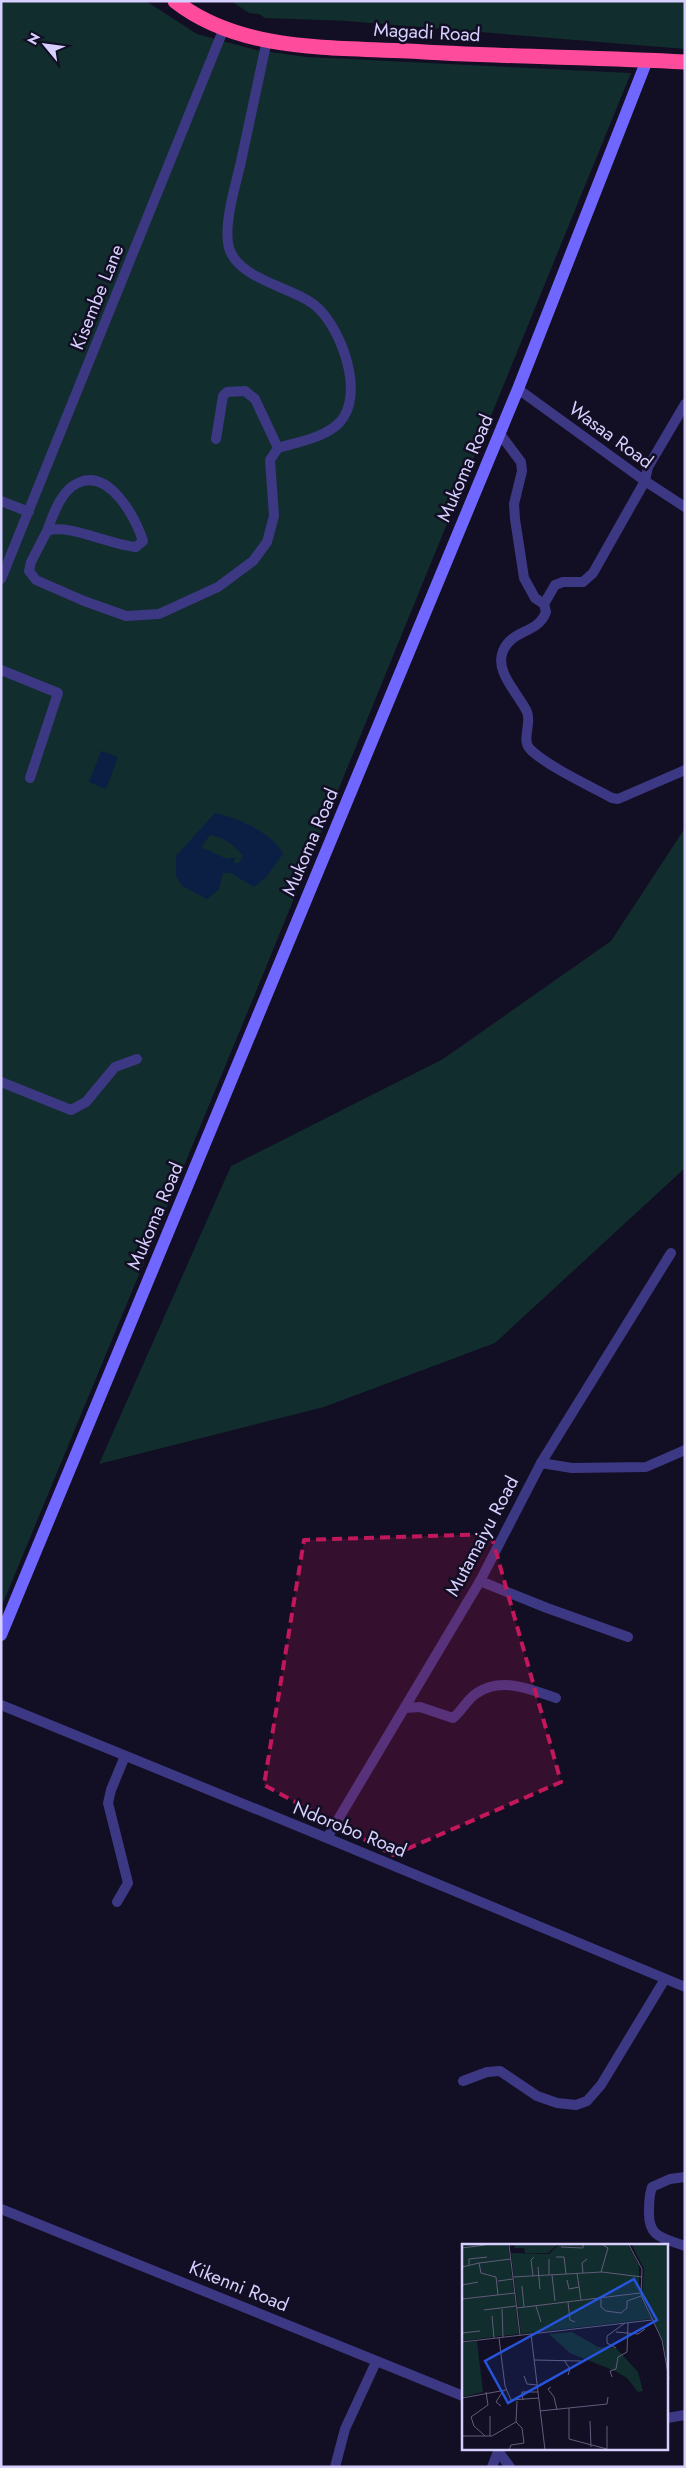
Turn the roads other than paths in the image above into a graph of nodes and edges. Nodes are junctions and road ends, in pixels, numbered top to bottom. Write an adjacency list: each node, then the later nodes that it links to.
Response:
1 (175, 1): 2 (highway, Magadi Road)
2 (224, 28): 3 (highway, Magadi Road); 14 (street, Kisembe Lane)
3 (267, 40): 4 (highway, Magadi Road); 10 (street)
4 (647, 60): 5 (highway, Magadi Road); 6 (street, Mukoma Road)
5 (685, 62)
6 (518, 389): 8 (street, Mukoma Road); 11 (street, Wasaa Road)
7 (685, 404): 11 (street)
8 (500, 434): 17 (street); 27 (street, Mukoma Road)
9 (216, 439): 10 (street)
10 (278, 448): 15 (street)
11 (645, 481): 13 (street, Wasaa Road); 17 (street)
12 (1, 502): 14 (street)
13 (685, 507)
14 (29, 512): 16 (street, Kisembe Lane)
15 (47, 531): 15 (street)
16 (1, 579)
17 (544, 604): 19 (street)
18 (1, 670): 20 (street)
19 (685, 770)
20 (30, 778)
21 (137, 1059): 22 (street)
22 (1, 1082)
23 (671, 1253): 25 (street, Mutamaiyu Road)
24 (685, 1450): 25 (street)
25 (542, 1464): 26 (street, Mutamaiyu Road)
26 (480, 1581): 28 (street); 31 (street, Mutamaiyu Road)
27 (2, 1630)
28 (628, 1637)
29 (556, 1698): 31 (street)
30 (1, 1705): 32 (street, Ndorobo Road)
31 (405, 1708): 33 (street, Mutamaiyu Road)
32 (125, 1756): 33 (street, Ndorobo Road); 34 (street)
33 (327, 1838): 35 (street, Ndorobo Road)
34 (117, 1902)
35 (665, 1979): 36 (street, Ndorobo Road); 37 (street)
36 (685, 1987)
37 (463, 2081)
38 (685, 2177): 40 (street)
39 (1, 2209): 41 (street, Kikenni Road)
40 (685, 2246)
41 (376, 2362): 42 (street, Kikenni Road); 46 (street)
42 (462, 2395)
43 (685, 2416): 44 (street)
44 (668, 2418)
45 (499, 2450): 47 (street); 48 (street)
46 (335, 2467)
47 (492, 2467)
48 (510, 2467)

